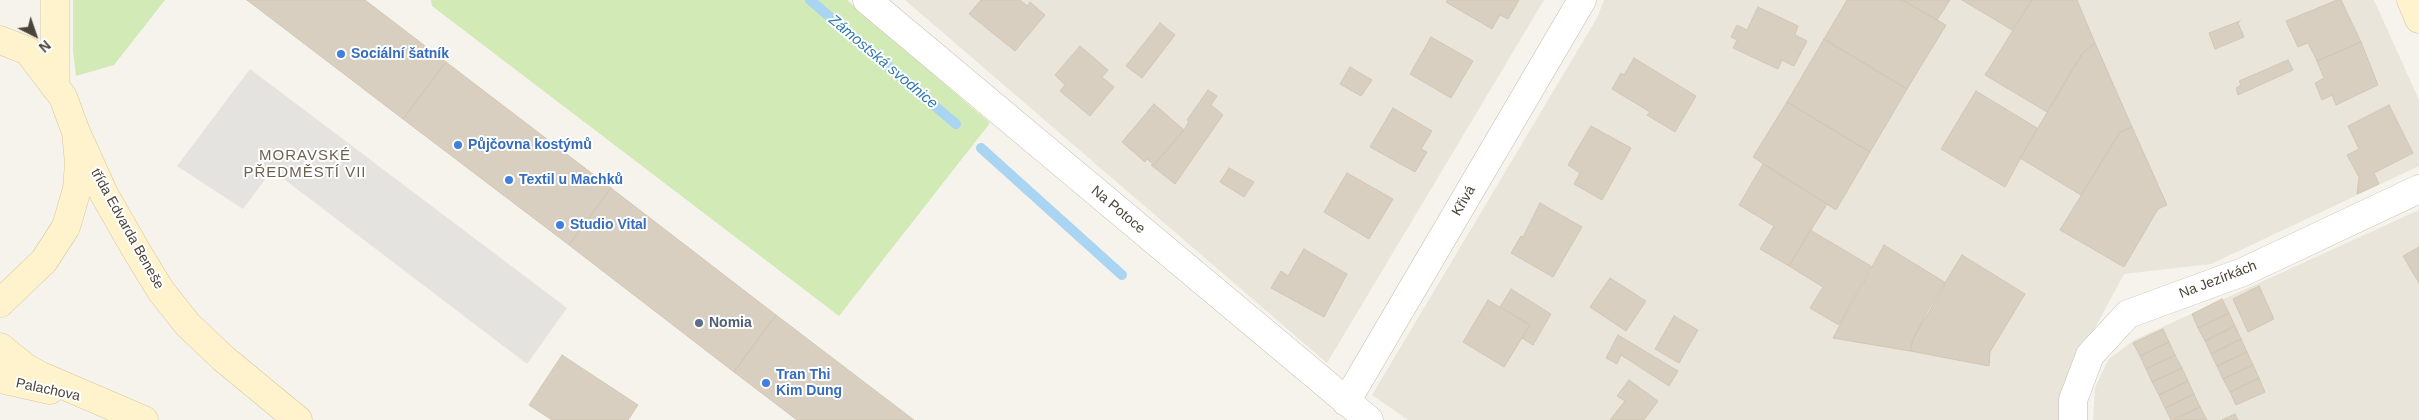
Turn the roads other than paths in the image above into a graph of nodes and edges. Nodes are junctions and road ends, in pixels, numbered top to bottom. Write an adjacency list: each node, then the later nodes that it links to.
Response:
1 (55, 0): 7 (street)
2 (867, 0): 14 (street, Na Potoce)
3 (1582, 0): 14 (street, Křivá)
4 (2411, 0): 5 (street)
5 (2419, 19)
6 (0, 40): 7 (street)
7 (55, 87): 8 (street)
8 (76, 132): 10 (street); 16 (street, třída Edvarda Beneše)
9 (2419, 189): 18 (street, Na Jezírkách)
10 (0, 303)
11 (0, 347): 13 (street)
12 (0, 379): 13 (street, Palachova)
13 (97, 400): 15 (street)
14 (1346, 402): 17 (street, Na Potoce)
15 (144, 420)
16 (298, 420)
17 (1370, 420)
18 (2073, 420)

